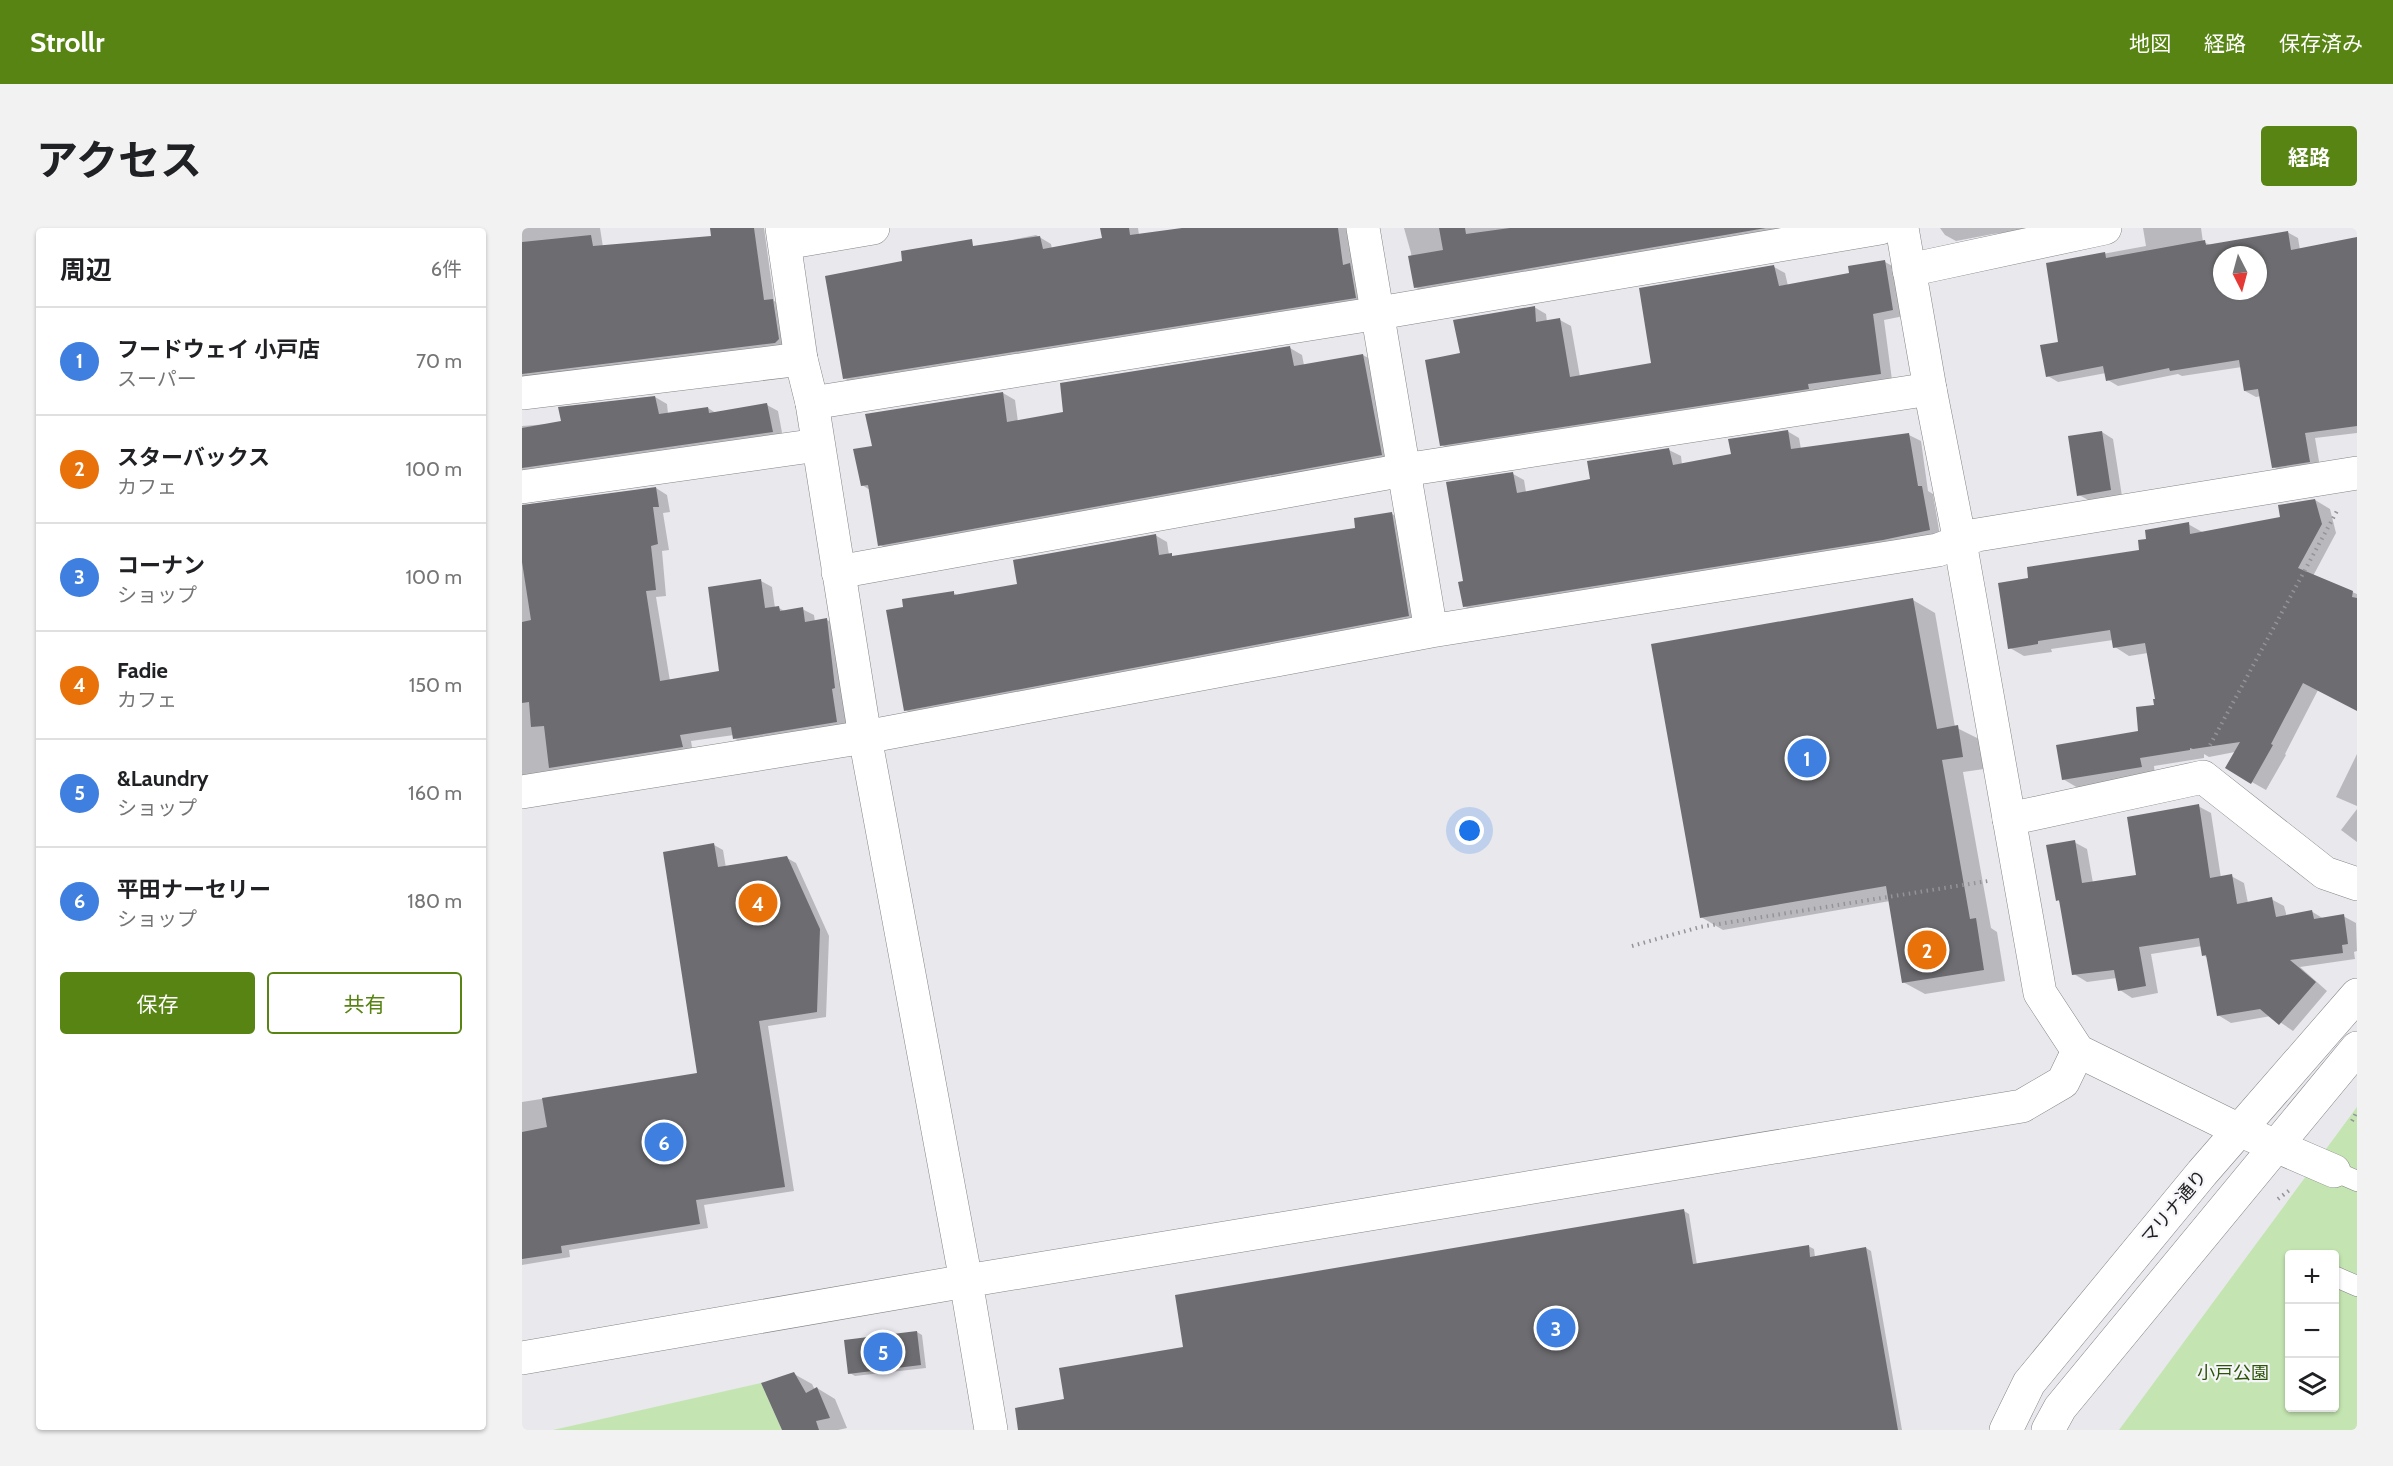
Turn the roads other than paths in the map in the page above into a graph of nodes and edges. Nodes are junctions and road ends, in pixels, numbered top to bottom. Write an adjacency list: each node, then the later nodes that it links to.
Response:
1 (873, 228): 6 (street)
2 (1364, 228): 8 (street)
3 (1880, 228): 8 (street)
4 (1902, 228): 7 (street)
5 (2105, 228): 7 (street)
6 (783, 236): 9 (street)
7 (1909, 270): 10 (street)
8 (1378, 314): 12 (street); 14 (street)
9 (801, 359): 11 (street); 12 (street)
10 (1930, 389): 14 (street); 17 (street)
11 (522, 393)
12 (812, 403): 13 (street)
13 (818, 445): 16 (street); 18 (street)
14 (1404, 470): 18 (street); 19 (street)
15 (2357, 473): 17 (street)
16 (522, 487)
17 (1960, 542): 19 (street); 22 (street)
18 (838, 572): 20 (street)
19 (1431, 631): 20 (street)
20 (865, 737): 21 (street); 31 (street)
21 (522, 792)
22 (2009, 819): 23 (street); 26 (street)
23 (2357, 884)
24 (2357, 995): 27 (street, マリナ通り)
25 (2357, 1048): 28 (street)
26 (2078, 1051): 27 (street); 31 (street)
27 (2239, 1130): 28 (street); 35 (street, マリナ通り)
28 (2276, 1147): 29 (street); 36 (street)
29 (2346, 1176)
30 (2339, 1278): 32 (lane)
31 (966, 1281): 33 (street); 34 (street)
32 (2357, 1286)
33 (522, 1358)
34 (991, 1430)
35 (2006, 1430)
36 (2048, 1430)

